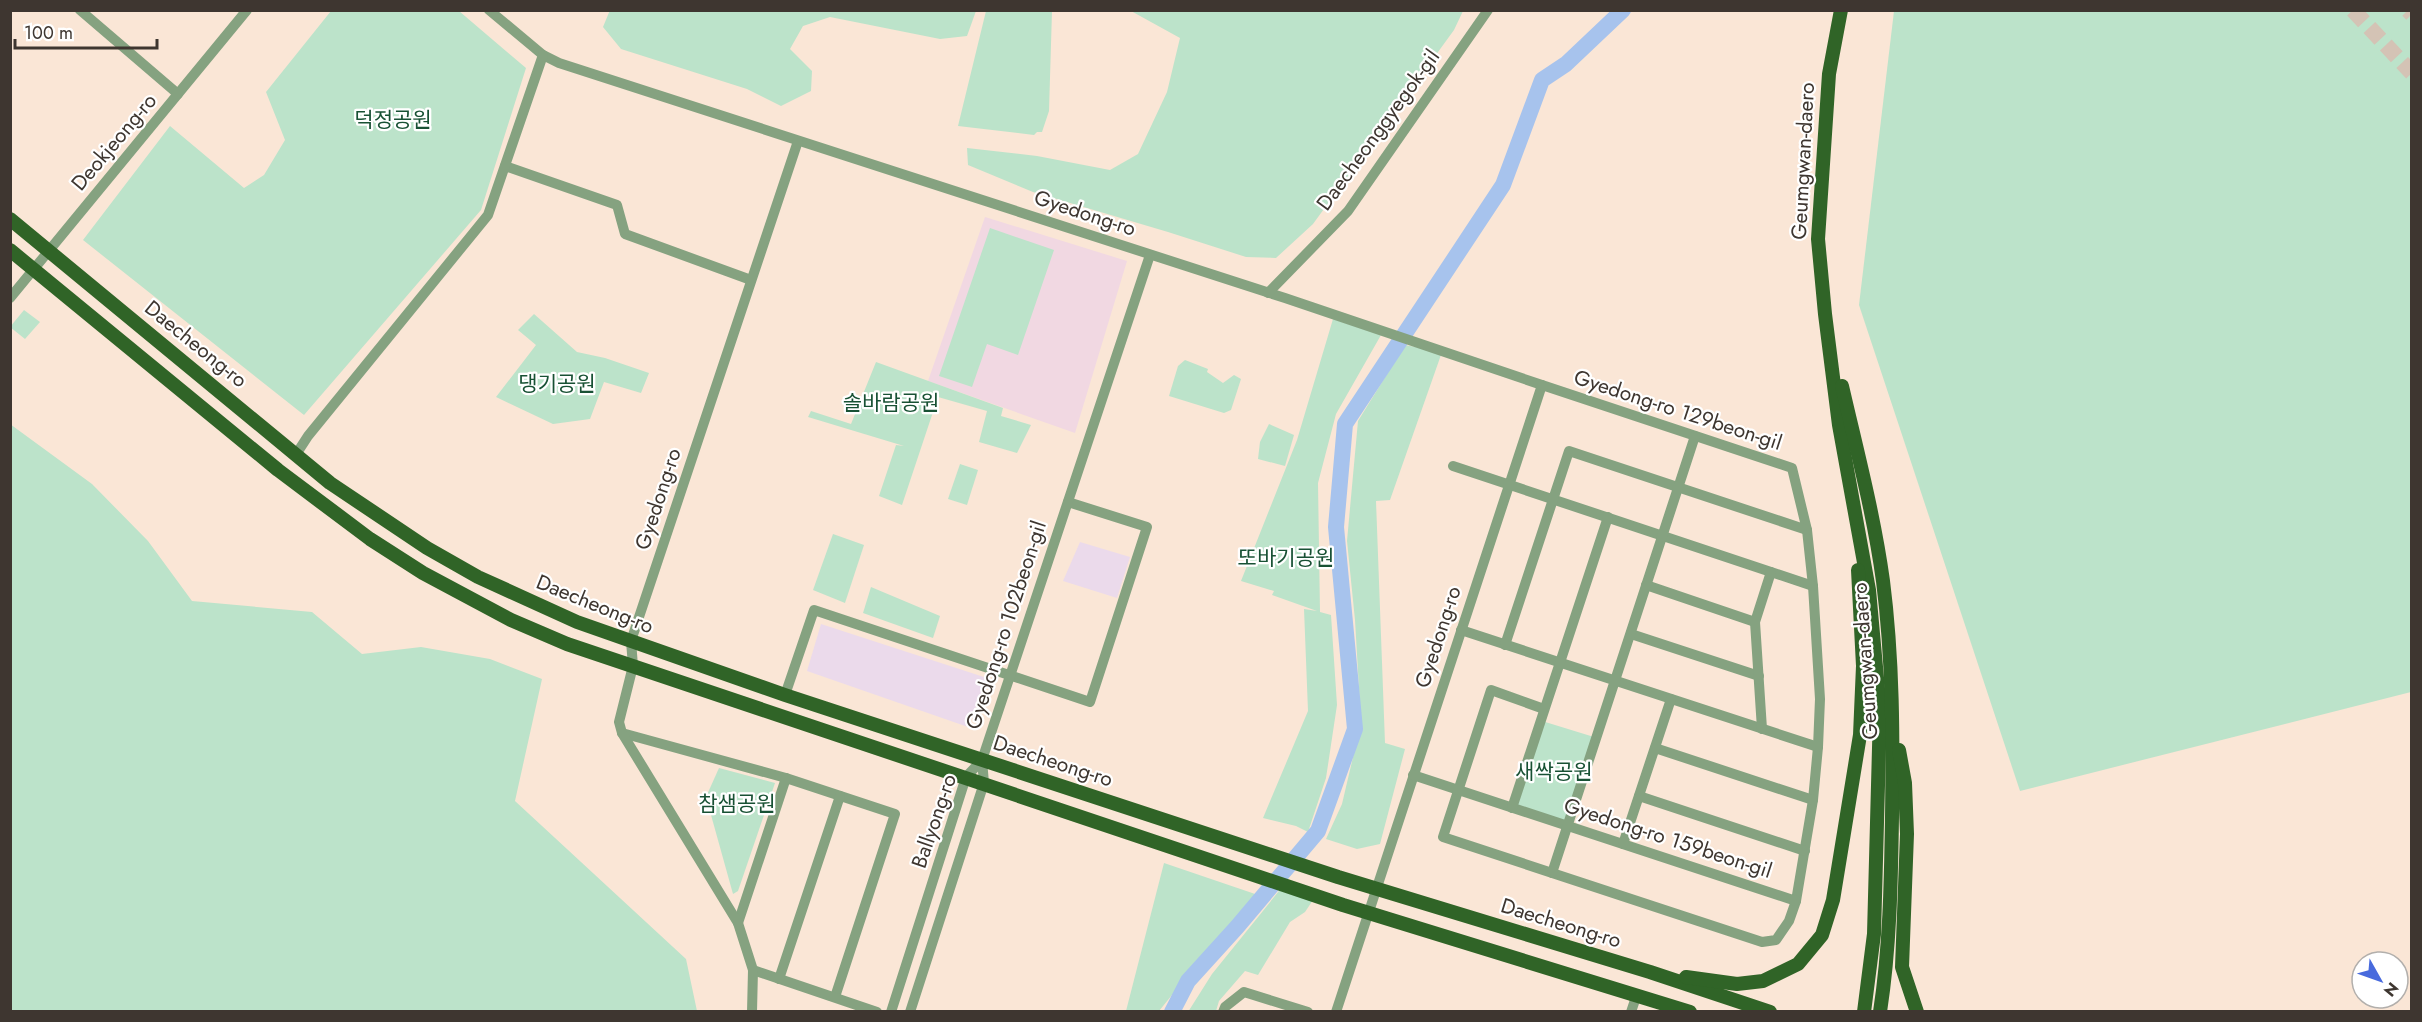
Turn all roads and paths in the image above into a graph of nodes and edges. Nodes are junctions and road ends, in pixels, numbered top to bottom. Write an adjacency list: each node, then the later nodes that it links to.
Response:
1 (80, 10): 7 (street)
2 (247, 10): 7 (street, Deokjeong-ro)
3 (489, 10): 6 (street, Gyedong-ro)
4 (1488, 10): 16 (street, Daecheonggyegok-gil)
5 (1841, 10): 18 (main road, Geumgwan-daero)
6 (543, 56): 8 (street, Gyedong-ro); 9 (street)
7 (178, 94): 12 (street, Deokjeong-ro)
8 (798, 141): 13 (street, Gyedong-ro); 15 (street, Gyedong-ro)
9 (505, 166): 15 (street); 21 (street)
10 (10, 219): 12 (main road, Daecheong-ro)
11 (10, 250): 14 (main road, Daecheong-ro)
12 (49, 251): 14 (street, Deokjeong-ro); 21 (main road, Daecheong-ro)
13 (1150, 255): 16 (street, Gyedong-ro); 26 (street, Gyedong-ro 102beon-gil)
14 (33, 269): 17 (street, Deokjeong-ro); 40 (main road, Daecheong-ro)
15 (751, 280): 37 (street, Gyedong-ro)
16 (1268, 293): 19 (street, Gyedong-ro)
17 (10, 298)
18 (1825, 314): 27 (main road, Geumgwan-daero); 47 (main road, Geumgwan-daero)
19 (1542, 385): 20 (street, Gyedong-ro 129beon-gil); 23 (street, Gyedong-ro)
20 (1695, 436): 24 (street); 29 (street, Gyedong-ro 129beon-gil)
21 (295, 456): 37 (main road, Daecheong-ro)
22 (1453, 466): 23 (street)
23 (1509, 484): 25 (street); 35 (street, Gyedong-ro)
24 (1678, 488): 25 (street); 29 (street); 30 (street)
25 (1553, 499): 28 (street); 38 (street)
26 (1068, 502): 41 (street, Gyedong-ro 102beon-gil); 41 (street, Gyedong-ro 102beon-gil)
27 (1854, 505): 71 (main road); 87 (main road, Geumgwan-daero)
28 (1608, 517): 30 (street); 39 (street)
29 (1807, 530): 33 (street, Gyedong-ro 129beon-gil)
30 (1663, 536): 31 (street); 32 (street)
31 (1771, 572): 33 (street); 34 (street)
32 (1646, 585): 34 (street); 36 (street)
33 (1813, 586): 50 (street, Gyedong-ro 129beon-gil)
34 (1755, 622): 42 (street)
35 (1461, 630): 38 (street); 53 (street, Gyedong-ro)
36 (1631, 634): 42 (street); 43 (street)
37 (631, 641): 40 (street, Gyedong-ro); 44 (main road, Daecheong-ro)
38 (1504, 645): 39 (street)
39 (1560, 663): 43 (street); 46 (street)
40 (633, 666): 49 (street, Gyedong-ro); 54 (main road, Daecheong-ro)
41 (1010, 675): 44 (street); 52 (street, Gyedong-ro 102beon-gil)
42 (1759, 676): 48 (street)
43 (1615, 681): 45 (street); 62 (street)
44 (785, 695): 52 (main road, Daecheong-ro)
45 (1671, 699): 48 (street); 51 (street)
46 (1544, 709): 57 (street); 61 (street)
47 (1892, 711): 88 (main road, Geumgwan-daero); 89 (main road)
48 (1762, 729): 50 (street)
49 (622, 733): 55 (street); 69 (street)
50 (1818, 747): 60 (street, Gyedong-ro 129beon-gil)
51 (1655, 748): 58 (street); 60 (street)
52 (982, 760): 54 (street, Ballyong-ro); 56 (street, Ballyong-ro); 66 (main road, Daecheong-ro)
53 (1413, 775): 57 (street, Gyedong-ro 159beon-gil); 66 (street, Gyedong-ro)
54 (966, 777): 56 (main road, Daecheong-ro); 78 (street, Ballyong-ro)
55 (786, 778): 59 (street); 69 (street)
56 (984, 783): 68 (main road, Daecheong-ro); 79 (street, Ballyong-ro)
57 (1458, 790): 61 (street, Gyedong-ro 159beon-gil); 65 (street)
58 (1639, 795): 63 (street); 64 (street)
59 (840, 796): 72 (street); 74 (street)
60 (1813, 800): 64 (street, Gyedong-ro 129beon-gil)
61 (1512, 808): 62 (street, Gyedong-ro 159beon-gil)
62 (1568, 826): 63 (street, Gyedong-ro 159beon-gil); 65 (street)
63 (1623, 844): 67 (street, Gyedong-ro 159beon-gil)
64 (1805, 851): 67 (street, Gyedong-ro 129beon-gil)
65 (1552, 873): 67 (street, Gyedong-ro 129beon-gil)
66 (1376, 888): 68 (street, Gyedong-ro); 71 (main road, Daecheong-ro)
67 (1796, 901)
68 (1368, 913): 73 (main road); 82 (street, Gyedong-ro)
69 (738, 923): 70 (street)
70 (753, 970): 72 (street); 76 (street)
71 (1650, 972): 86 (main road, Daecheong-ro)
72 (779, 979): 74 (street)
73 (1642, 996): 83 (street); 84 (main road); 85 (main road)
74 (835, 997): 77 (street)
75 (1288, 1008): 80 (street); 81 (street)
76 (752, 1011)
77 (877, 1011)
78 (891, 1011)
79 (910, 1011)
80 (1223, 1011)
81 (1308, 1011)
82 (1336, 1011)
83 (1631, 1011)
84 (1679, 1011)
85 (1690, 1011)
86 (1770, 1011)
87 (1864, 1011)
88 (1880, 1011)
89 (1917, 1011)

